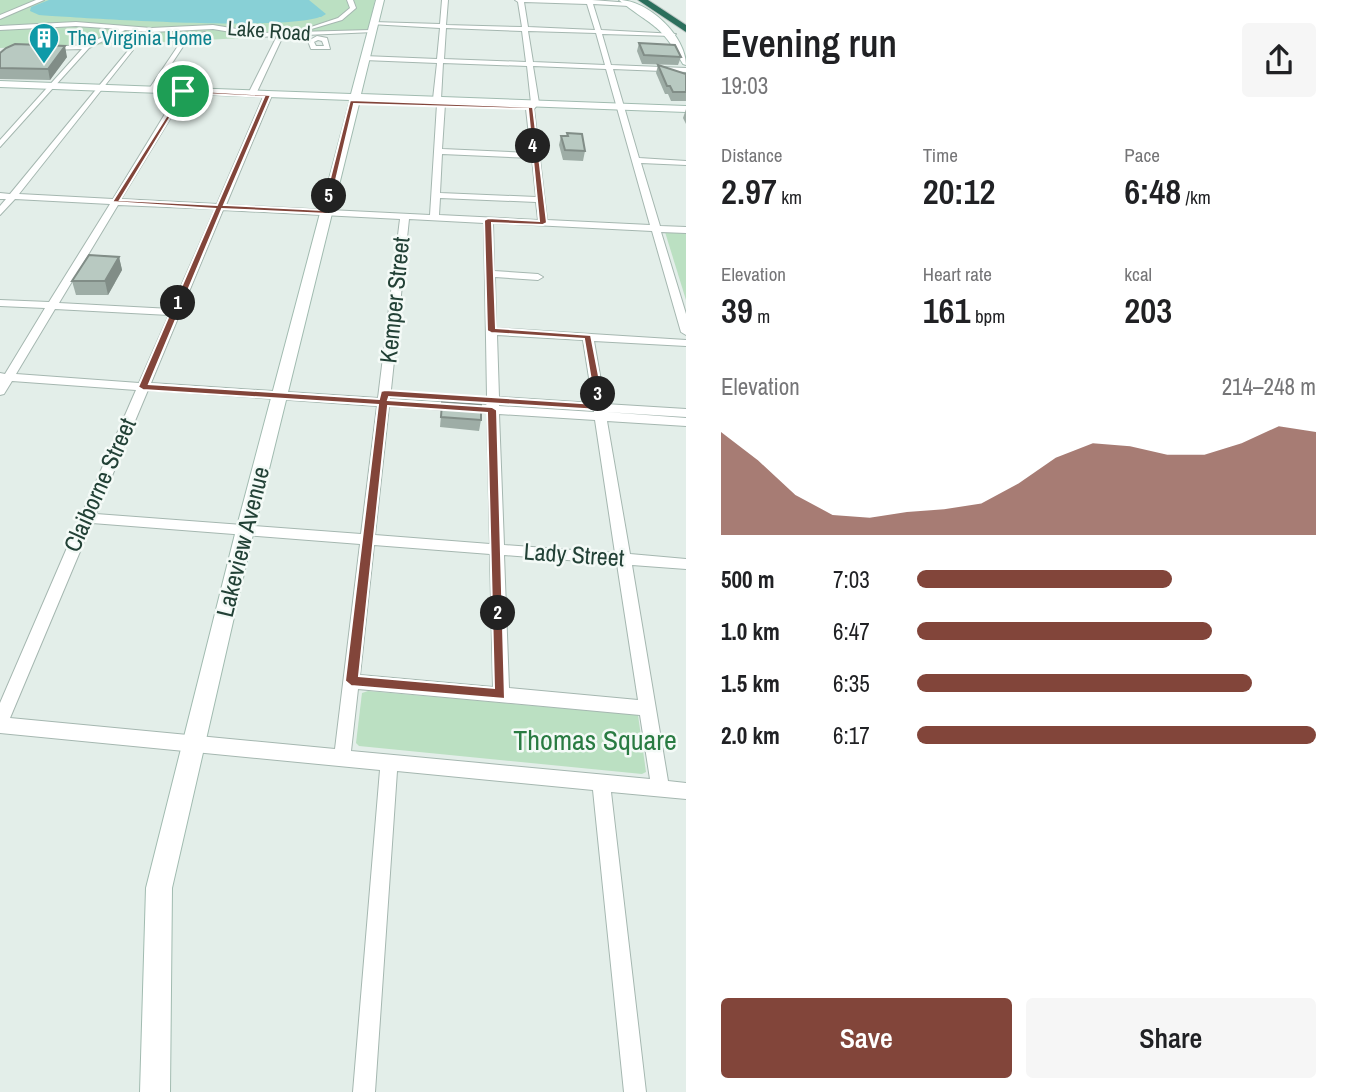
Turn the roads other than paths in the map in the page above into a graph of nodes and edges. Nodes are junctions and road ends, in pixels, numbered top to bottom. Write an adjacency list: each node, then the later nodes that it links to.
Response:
1 (350, 0): 21 (street)
2 (380, 0): 16 (street, Lakeview Avenue)
3 (445, 0): 13 (street)
4 (452, 0): 13 (street)
5 (518, 0): 9 (street); 17 (street)
6 (642, 0): 18 (highway)
7 (662, 0): 11 (highway)
8 (40, 1): 12 (street)
9 (589, 1): 10 (street); 20 (street)
10 (626, 2): 22 (street)
11 (671, 6)
12 (0, 17)
13 (447, 27): 16 (street, Lake Road); 17 (street, Lake Road); 27 (street)
14 (0, 28): 15 (street, Lake Road)
15 (130, 28): 19 (street, Lake Road); 23 (street)
16 (372, 28): 21 (street, Lake Road); 26 (street, Lakeview Avenue)
17 (522, 29): 20 (street, Lake Road); 29 (street)
18 (686, 29)
19 (234, 31): 21 (street, Lake Road); 35 (street)
20 (598, 32): 22 (street, Lake Road); 30 (street)
21 (281, 34): 37 (street)
22 (673, 34): 28 (street)
23 (87, 47): 24 (street); 33 (street)
24 (38, 48)
25 (131, 48): 34 (street)
26 (364, 58): 27 (street); 39 (street, Lakeview Avenue)
27 (444, 60): 29 (street); 40 (street)
28 (686, 62)
29 (525, 63): 30 (street); 41 (street)
30 (608, 67): 31 (street); 42 (street)
31 (686, 70)
32 (0, 84): 33 (street)
33 (52, 86): 34 (street); 44 (street)
34 (97, 88): 35 (street); 51 (street)
35 (150, 90): 36 (street)
36 (183, 91): 37 (street); 53 (street)
37 (252, 94): 38 (street)
38 (268, 95): 39 (street); 54 (street, Claiborne Street)
39 (352, 100): 40 (street); 56 (street, Lakeview Avenue)
40 (441, 100): 41 (street); 45 (street)
41 (530, 104): 42 (street); 46 (street)
42 (621, 109): 43 (street); 47 (street)
43 (686, 111)
44 (0, 145)
45 (438, 152): 46 (street); 49 (street)
46 (534, 156): 52 (street)
47 (636, 160): 48 (street); 61 (street)
48 (686, 163)
49 (435, 195): 52 (street); 58 (street)
50 (0, 196): 51 (street)
51 (12, 197): 53 (street); 55 (street)
52 (540, 200): 60 (street)
53 (116, 202): 54 (street); 66 (street)
54 (219, 207): 56 (street); 67 (street, Claiborne Street)
55 (0, 212)
56 (325, 212): 57 (street); 75 (street, Lakeview Avenue)
57 (404, 216): 58 (street); 76 (street, Kemper Street)
58 (434, 218): 59 (street)
59 (488, 220): 60 (street); 63 (street)
60 (543, 223): 61 (street)
61 (656, 229): 62 (street); 69 (street)
62 (686, 230)
63 (490, 274): 64 (street); 68 (street)
64 (538, 277)
65 (0, 303): 66 (street)
66 (52, 306): 67 (street); 72 (street)
67 (174, 312): 73 (street, Claiborne Street)
68 (491, 331): 70 (street); 77 (street)
69 (686, 332)
70 (588, 337): 71 (street); 78 (street)
71 (686, 343)
72 (4, 378): 73 (street); 74 (street)
73 (143, 387): 75 (street); 81 (street, Claiborne Street)
74 (0, 391)
75 (286, 395): 76 (street); 82 (street, Lakeview Avenue)
76 (384, 398): 77 (street); 83 (street, Kemper Street)
77 (492, 405): 78 (street); 84 (street)
78 (601, 412): 79 (street); 80 (street); 85 (street)
79 (686, 413)
80 (686, 422)
81 (85, 518): 82 (street, Lady Street); 90 (street, Claiborne Street)
82 (245, 530): 83 (street, Lady Street); 91 (street, Lakeview Avenue)
83 (368, 540): 84 (street, Lady Street); 87 (street, Kemper Street)
84 (496, 549): 85 (street, Lady Street); 88 (street)
85 (623, 559): 86 (street, Lady Street); 89 (street)
86 (686, 564)
87 (351, 681): 88 (street); 92 (street, Kemper Street)
88 (501, 695): 89 (street)
89 (647, 708): 95 (street)
90 (0, 723): 91 (street)
91 (193, 743): 92 (street); 97 (street, Lakeview Avenue)
92 (342, 759): 93 (street)
93 (389, 761): 94 (street); 98 (street)
94 (601, 784): 95 (street); 99 (street)
95 (660, 788): 96 (street)
96 (686, 791)
97 (155, 1092)
98 (364, 1092)
99 (635, 1092)

